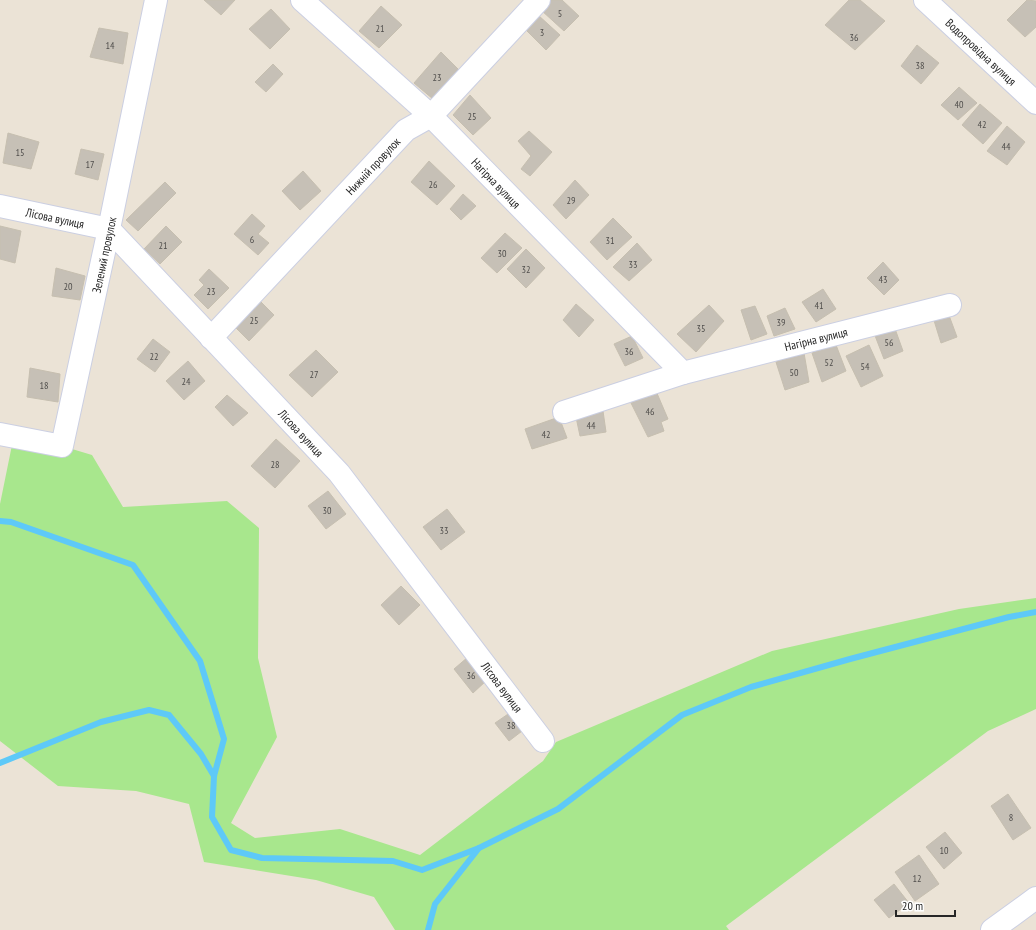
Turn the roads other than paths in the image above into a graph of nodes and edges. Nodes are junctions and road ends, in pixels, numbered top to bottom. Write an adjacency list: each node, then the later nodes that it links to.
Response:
1 (156, 0): 8 (street, Зелений провулок)
2 (302, 0): 6 (street, Нагірна вулиця)
3 (539, 0): 6 (street, Нижній провулок)
4 (925, 0): 5 (street, Водопровідна вулиця)
5 (1036, 103)
6 (431, 116): 10 (street, Нижній провулок); 11 (street, Нагірна вулиця)
7 (0, 206): 8 (street, Лісова вулиця)
8 (109, 229): 10 (street, Лісова вулиця); 13 (street, Зелений провулок)
9 (950, 305): 11 (street, Нагірна вулиця)
10 (211, 338): 14 (street, Лісова вулиця)
11 (683, 373): 12 (street, Нагірна вулиця)
12 (564, 412)
13 (0, 434)
14 (543, 741)
15 (1036, 898): 16 (street)
16 (992, 930)

